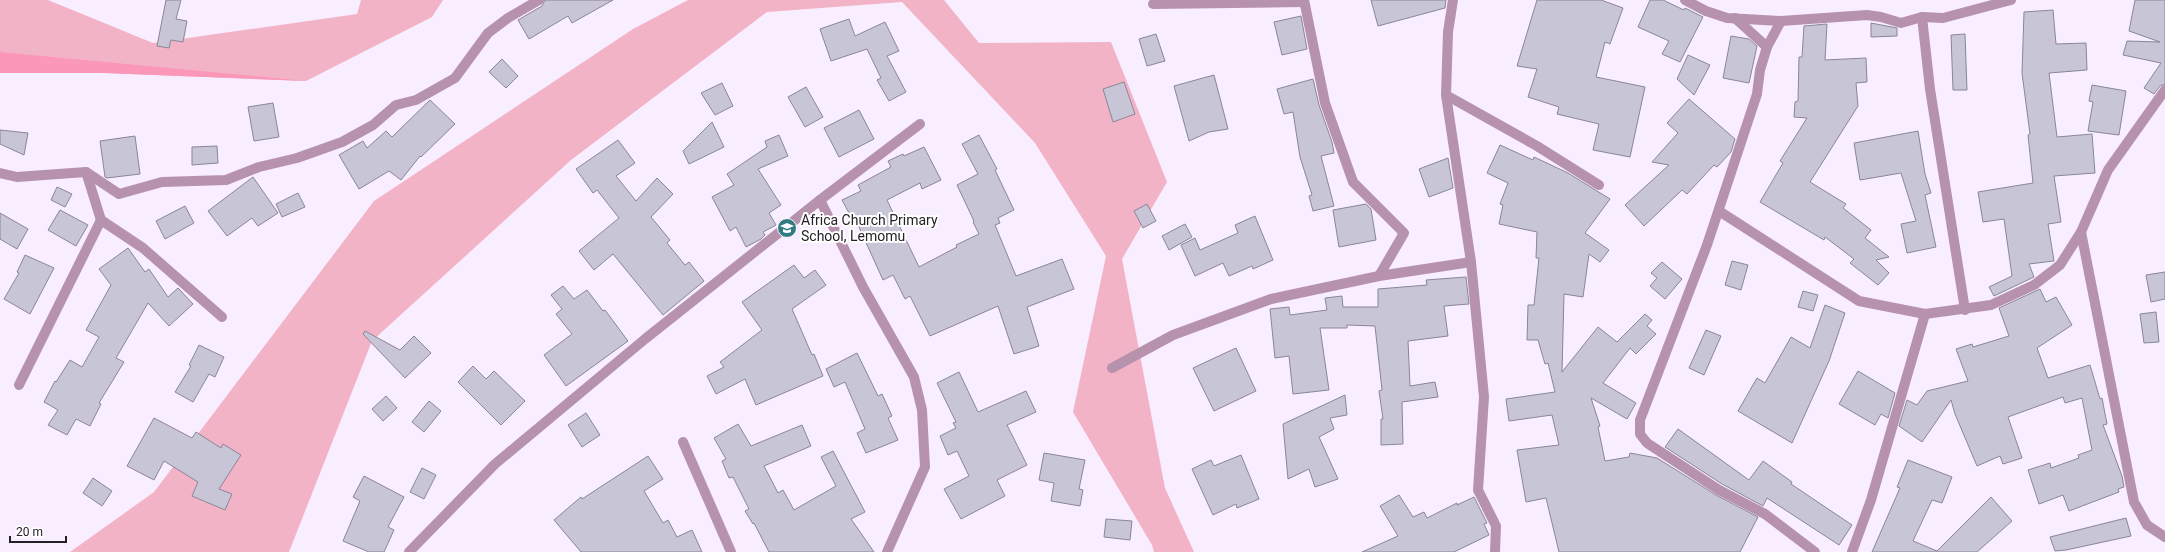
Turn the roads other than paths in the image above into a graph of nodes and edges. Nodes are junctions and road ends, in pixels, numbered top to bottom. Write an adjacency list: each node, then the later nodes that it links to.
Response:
1 (539, 0): 14 (street)
2 (1453, 0): 12 (street)
3 (1685, 0): 8 (street)
4 (2011, 0): 7 (street)
5 (1304, 1): 6 (street); 22 (street)
6 (1153, 4)
7 (1922, 17): 9 (street); 23 (street)
8 (1735, 18): 9 (street); 10 (street)
9 (1781, 21): 10 (street)
10 (1767, 47): 18 (street)
11 (2165, 90): 20 (street)
12 (1446, 95): 16 (street); 21 (street)
13 (920, 124): 17 (street)
14 (86, 172): 15 (street); 19 (street)
15 (0, 173)
16 (1600, 185)
17 (820, 200): 30 (street); 32 (street)
18 (1719, 211): 24 (street); 34 (street)
19 (101, 220): 25 (street); 27 (street)
20 (2082, 232): 23 (street); 29 (street)
21 (1471, 262): 22 (street); 33 (street)
22 (1379, 276): 26 (street)
23 (1964, 310): 24 (street)
24 (1925, 314): 35 (street)
25 (222, 317)
26 (1112, 368)
27 (19, 385)
28 (683, 442): 31 (street)
29 (2165, 537)
30 (409, 552)
31 (731, 552)
32 (887, 552)
33 (1495, 552)
34 (1815, 552)
35 (1852, 552)

